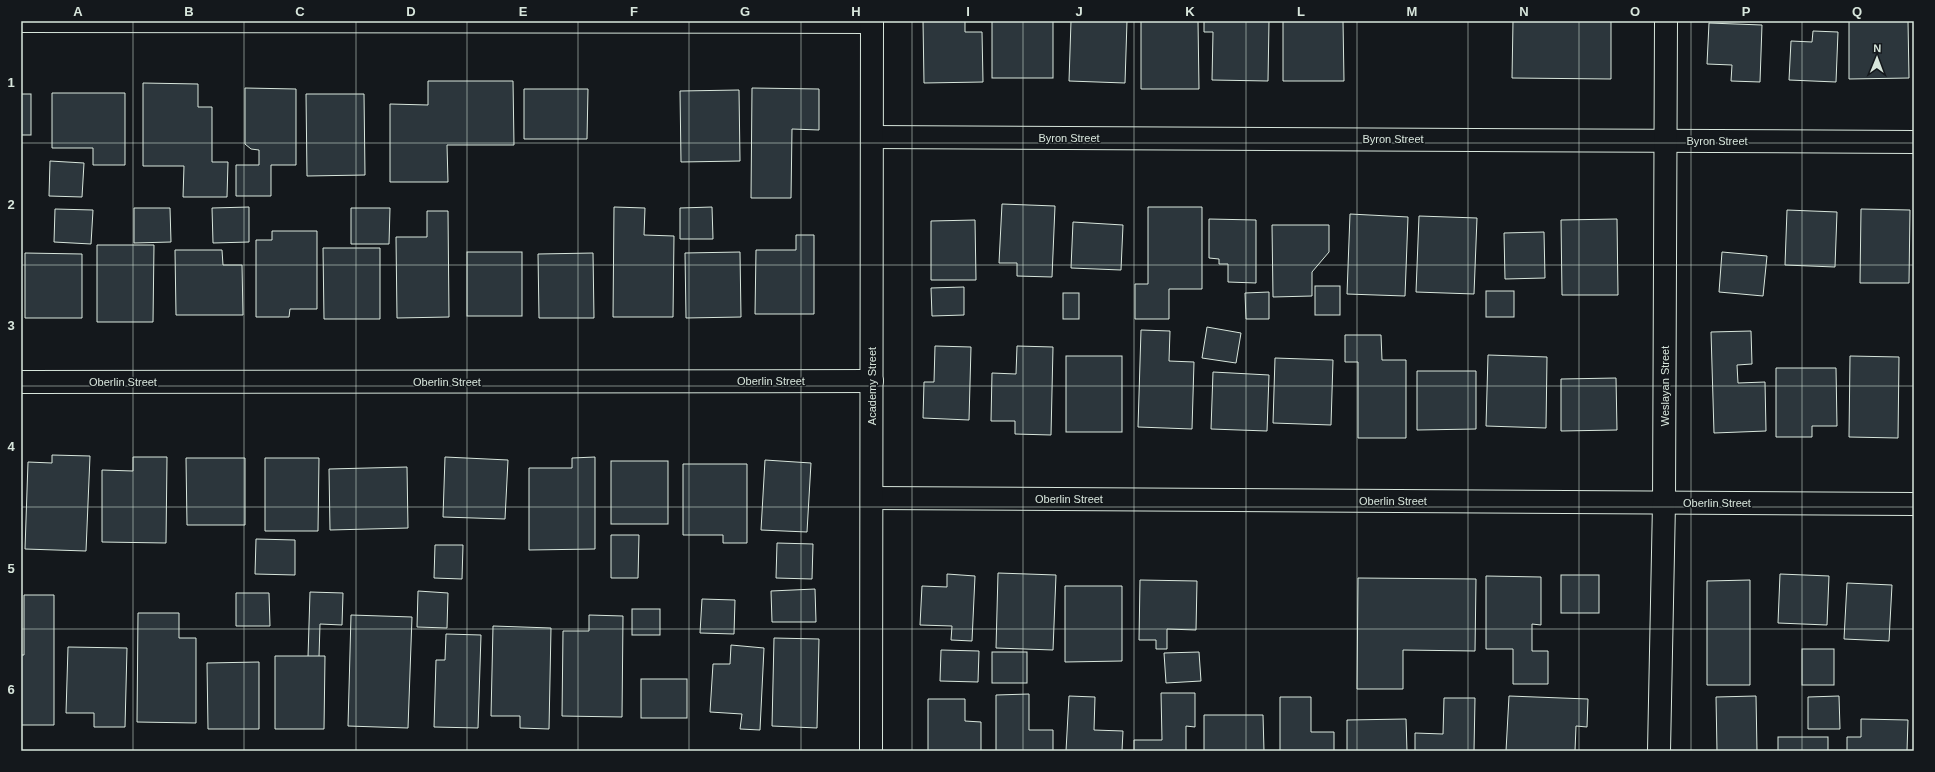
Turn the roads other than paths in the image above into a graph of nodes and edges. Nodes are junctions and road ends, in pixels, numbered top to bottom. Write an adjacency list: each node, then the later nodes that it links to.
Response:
1 (21, 21): 3 (street)
2 (1666, 21): 5 (street, Weslayan Street)
3 (872, 22): 4 (street, Academy Street)
4 (872, 137): 5 (street, Byron Street); 7 (street, Academy Street)
5 (1666, 140): 6 (street, Byron Street); 10 (street, Weslayan Street)
6 (1914, 142)
7 (872, 381): 8 (street, Oberlin Street); 9 (street, Academy Street)
8 (21, 382)
9 (872, 498): 10 (street, Oberlin Street); 12 (street, Academy Street)
10 (1664, 503): 11 (street, Oberlin Street); 13 (street, Weslayan Street)
11 (1914, 504)
12 (871, 751)
13 (1659, 751)

